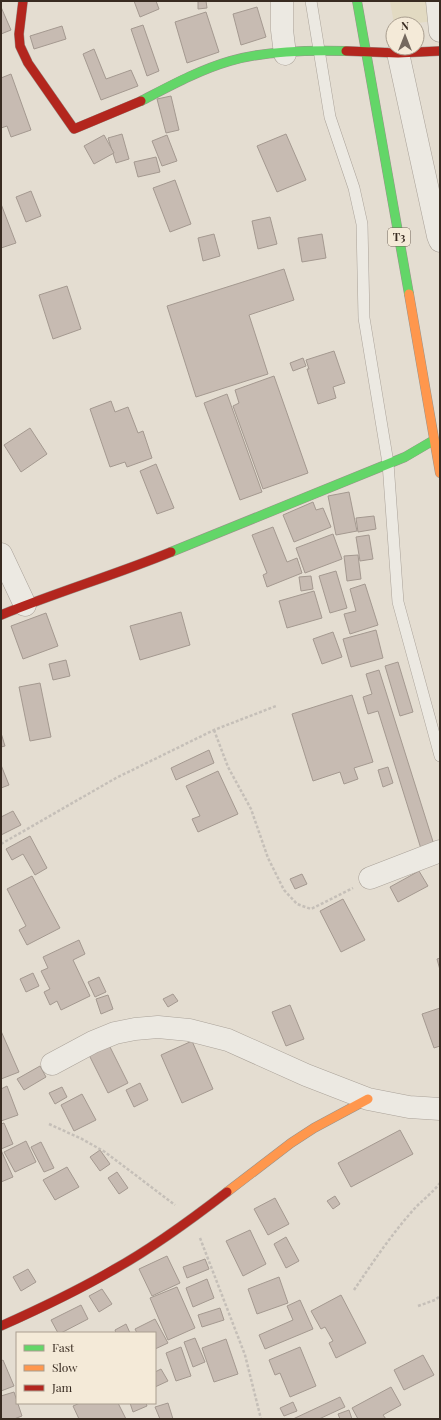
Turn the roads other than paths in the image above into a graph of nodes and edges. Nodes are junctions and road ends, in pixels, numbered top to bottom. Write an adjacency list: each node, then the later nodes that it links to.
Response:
1 (23, 1): 13 (main road)
2 (265, 1): 7 (street)
3 (282, 1): 7 (street)
4 (311, 1): 10 (lane)
5 (357, 1): 12 (main road, T3)
6 (437, 1): 8 (street)
7 (282, 30): 13 (street)
8 (440, 31)
9 (440, 51): 11 (main road)
10 (320, 52): 12 (main road); 13 (main road); 18 (lane)
11 (425, 52)
12 (366, 53): 14 (main road); 17 (main road, T3)
13 (285, 54)
14 (385, 54)
15 (398, 56): 16 (street)
16 (440, 241)
17 (434, 440): 18 (main road); 19 (main road, T3)
18 (388, 463): 21 (main road); 23 (lane)
19 (440, 473)
20 (1, 554): 21 (street)
21 (25, 604): 22 (main road)
22 (1, 615)
23 (440, 756)
24 (440, 851): 25 (street)
25 (370, 878)
26 (52, 1064): 27 (street)
27 (368, 1100): 28 (street); 29 (main road)
28 (440, 1109)
29 (1, 1326)

